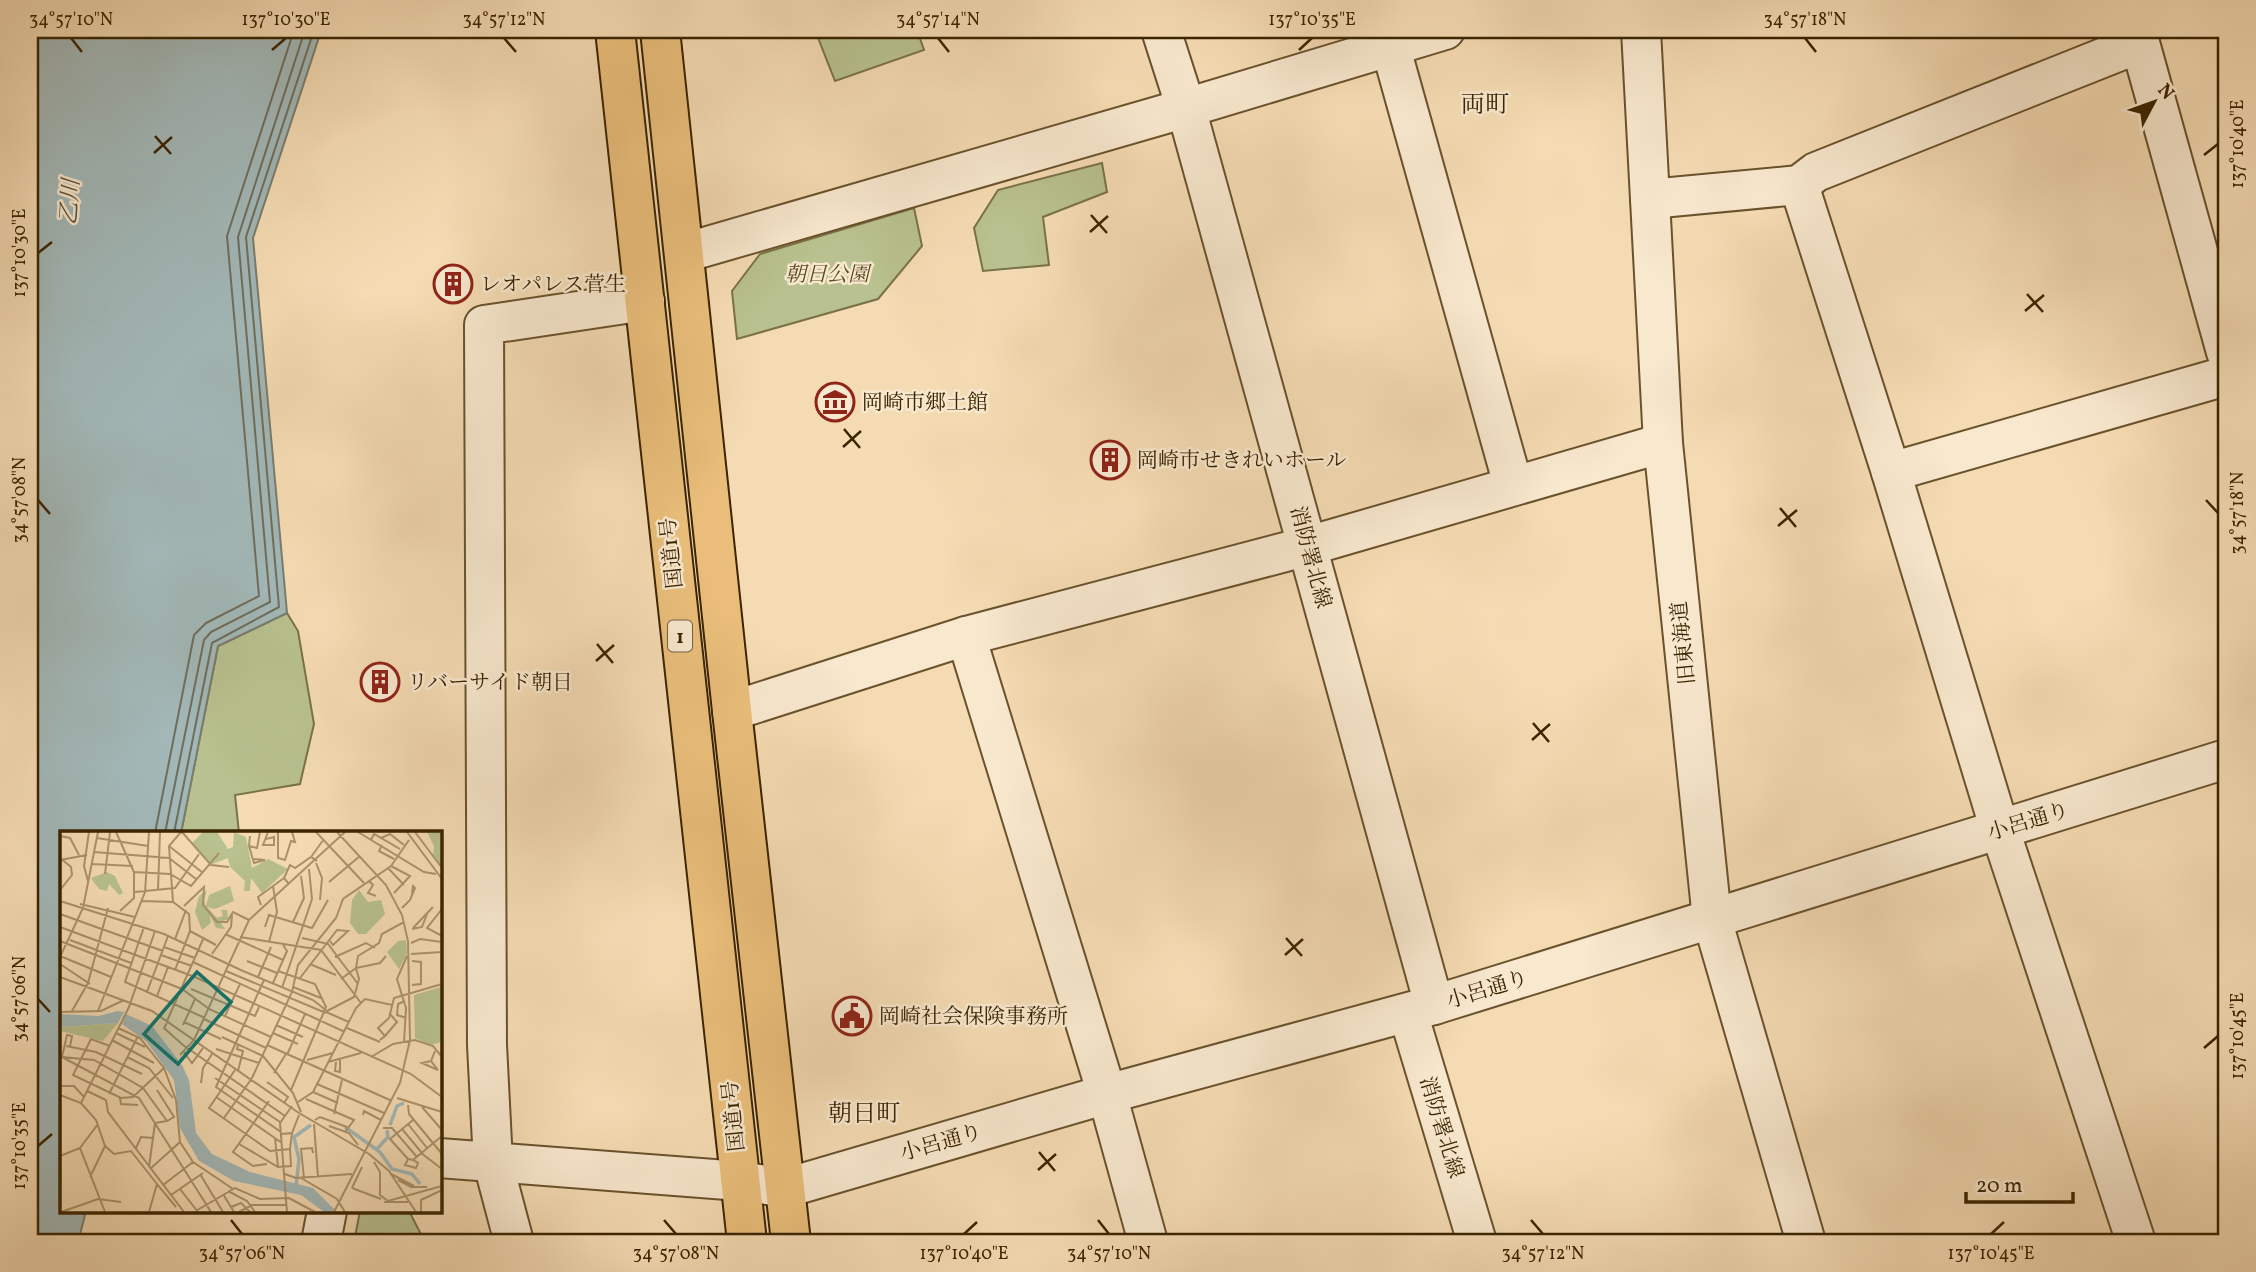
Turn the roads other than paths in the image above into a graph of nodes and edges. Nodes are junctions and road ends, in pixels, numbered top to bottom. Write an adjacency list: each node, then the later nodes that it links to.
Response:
1 (615, 30): 11 (highway, 国道1号 / 1)
2 (660, 30): 10 (highway, 国道1号 / 1)
3 (1161, 30): 7 (street, 消防署北線)
4 (1641, 30): 9 (street, 旧東海道)
5 (1419, 35): 7 (street); 16 (street)
6 (2137, 36): 8 (street); 12 (street)
7 (1186, 108): 10 (street); 17 (street, 消防署北線)
8 (1799, 185): 9 (street); 15 (street)
9 (1650, 199): 14 (street, 旧東海道)
10 (684, 253): 19 (highway, 国道1号 / 1)
11 (645, 301): 26 (street); 27 (highway, 国道1号 / 1)
12 (2226, 352)
13 (2226, 376): 15 (street)
14 (1663, 443): 16 (street); 22 (street, 旧東海道)
15 (1891, 472): 21 (street)
16 (1513, 485): 17 (street)
17 (1308, 546): 18 (street); 23 (street, 消防署北線)
18 (966, 636): 19 (street); 24 (street)
19 (732, 711): 28 (highway, 国道1号 / 1)
20 (2226, 760): 21 (street, 小呂通り)
21 (2000, 830): 22 (street, 小呂通り); 37 (street)
22 (1712, 919): 23 (street, 小呂通り); 36 (street, 旧東海道)
23 (1421, 1009): 24 (street, 小呂通り); 35 (street, 消防署北線)
24 (1107, 1094): 28 (street, 小呂通り); 34 (street)
25 (441, 1158): 26 (street, 小呂通り)
26 (493, 1163): 27 (street, 小呂通り); 31 (street)
27 (740, 1181): 28 (street, 小呂通り); 32 (highway, 国道1号 / 1)
28 (786, 1188): 33 (highway, 国道1号 / 1)
29 (327, 1212): 30 (street)
30 (321, 1242)
31 (514, 1242)
32 (747, 1242)
33 (791, 1242)
34 (1148, 1242)
35 (1477, 1242)
36 (1806, 1242)
37 (2136, 1242)

